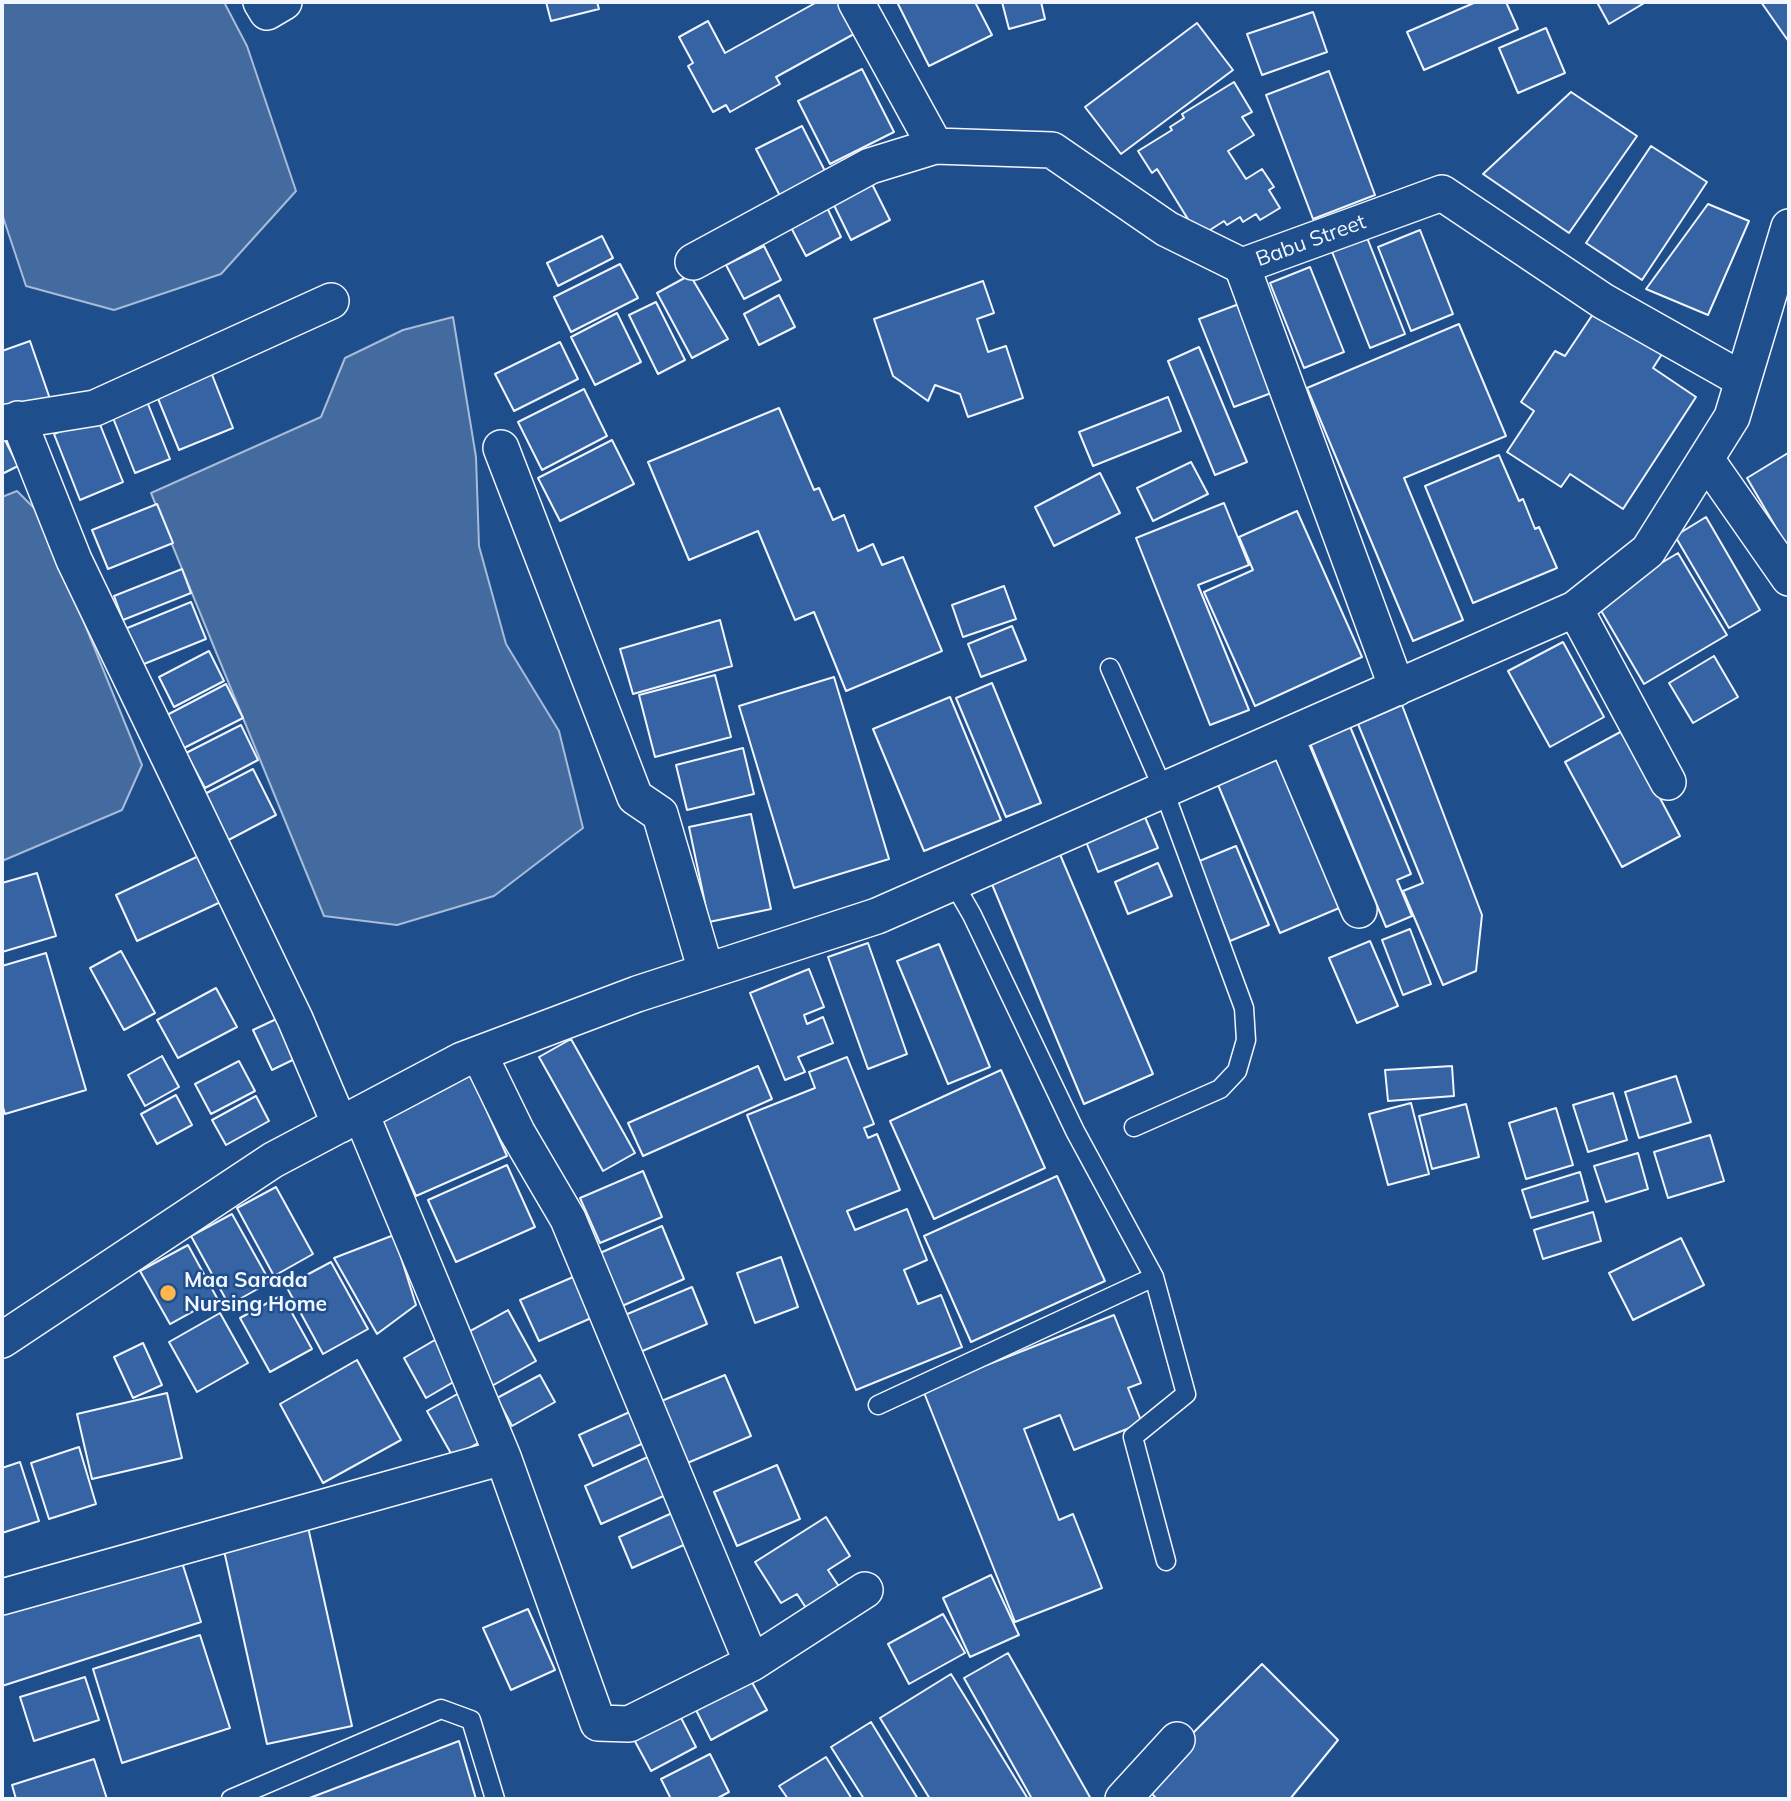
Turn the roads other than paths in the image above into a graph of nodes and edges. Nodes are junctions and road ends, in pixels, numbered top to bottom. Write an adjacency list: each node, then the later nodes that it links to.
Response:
1 (261, 2): 2 (street)
2 (284, 2)
3 (856, 2): 4 (street)
4 (935, 146): 6 (street, Babu Street); 7 (street, Babu Street)
5 (1789, 227): 9 (street)
6 (692, 262)
7 (1242, 266): 9 (street, Babu Street); 16 (street)
8 (331, 301): 10 (street)
9 (1743, 380): 12 (street)
10 (10, 421): 24 (street)
11 (501, 449): 22 (street)
12 (1706, 459): 13 (street); 14 (street)
13 (1789, 578)
14 (1575, 608): 16 (street); 18 (street)
15 (1110, 668): 19 (lane)
16 (1397, 688): 17 (street)
17 (1286, 737): 19 (street); 21 (street)
18 (1668, 782)
19 (1164, 791): 20 (street); 25 (lane)
20 (953, 882): 22 (street); 26 (lane)
21 (1359, 910)
22 (706, 971): 23 (street)
23 (479, 1054): 24 (street); 33 (street)
24 (350, 1119): 27 (street); 29 (street)
25 (1134, 1127)
26 (1154, 1277): 28 (lane); 30 (lane)
27 (2, 1340)
28 (878, 1405)
29 (503, 1457): 32 (street); 33 (street)
30 (1166, 1561)
31 (865, 1590): 33 (street)
32 (2, 1597)
33 (752, 1662)
34 (1177, 1740): 37 (street)
35 (231, 1799): 36 (lane)
36 (495, 1799)
37 (1123, 1799)

